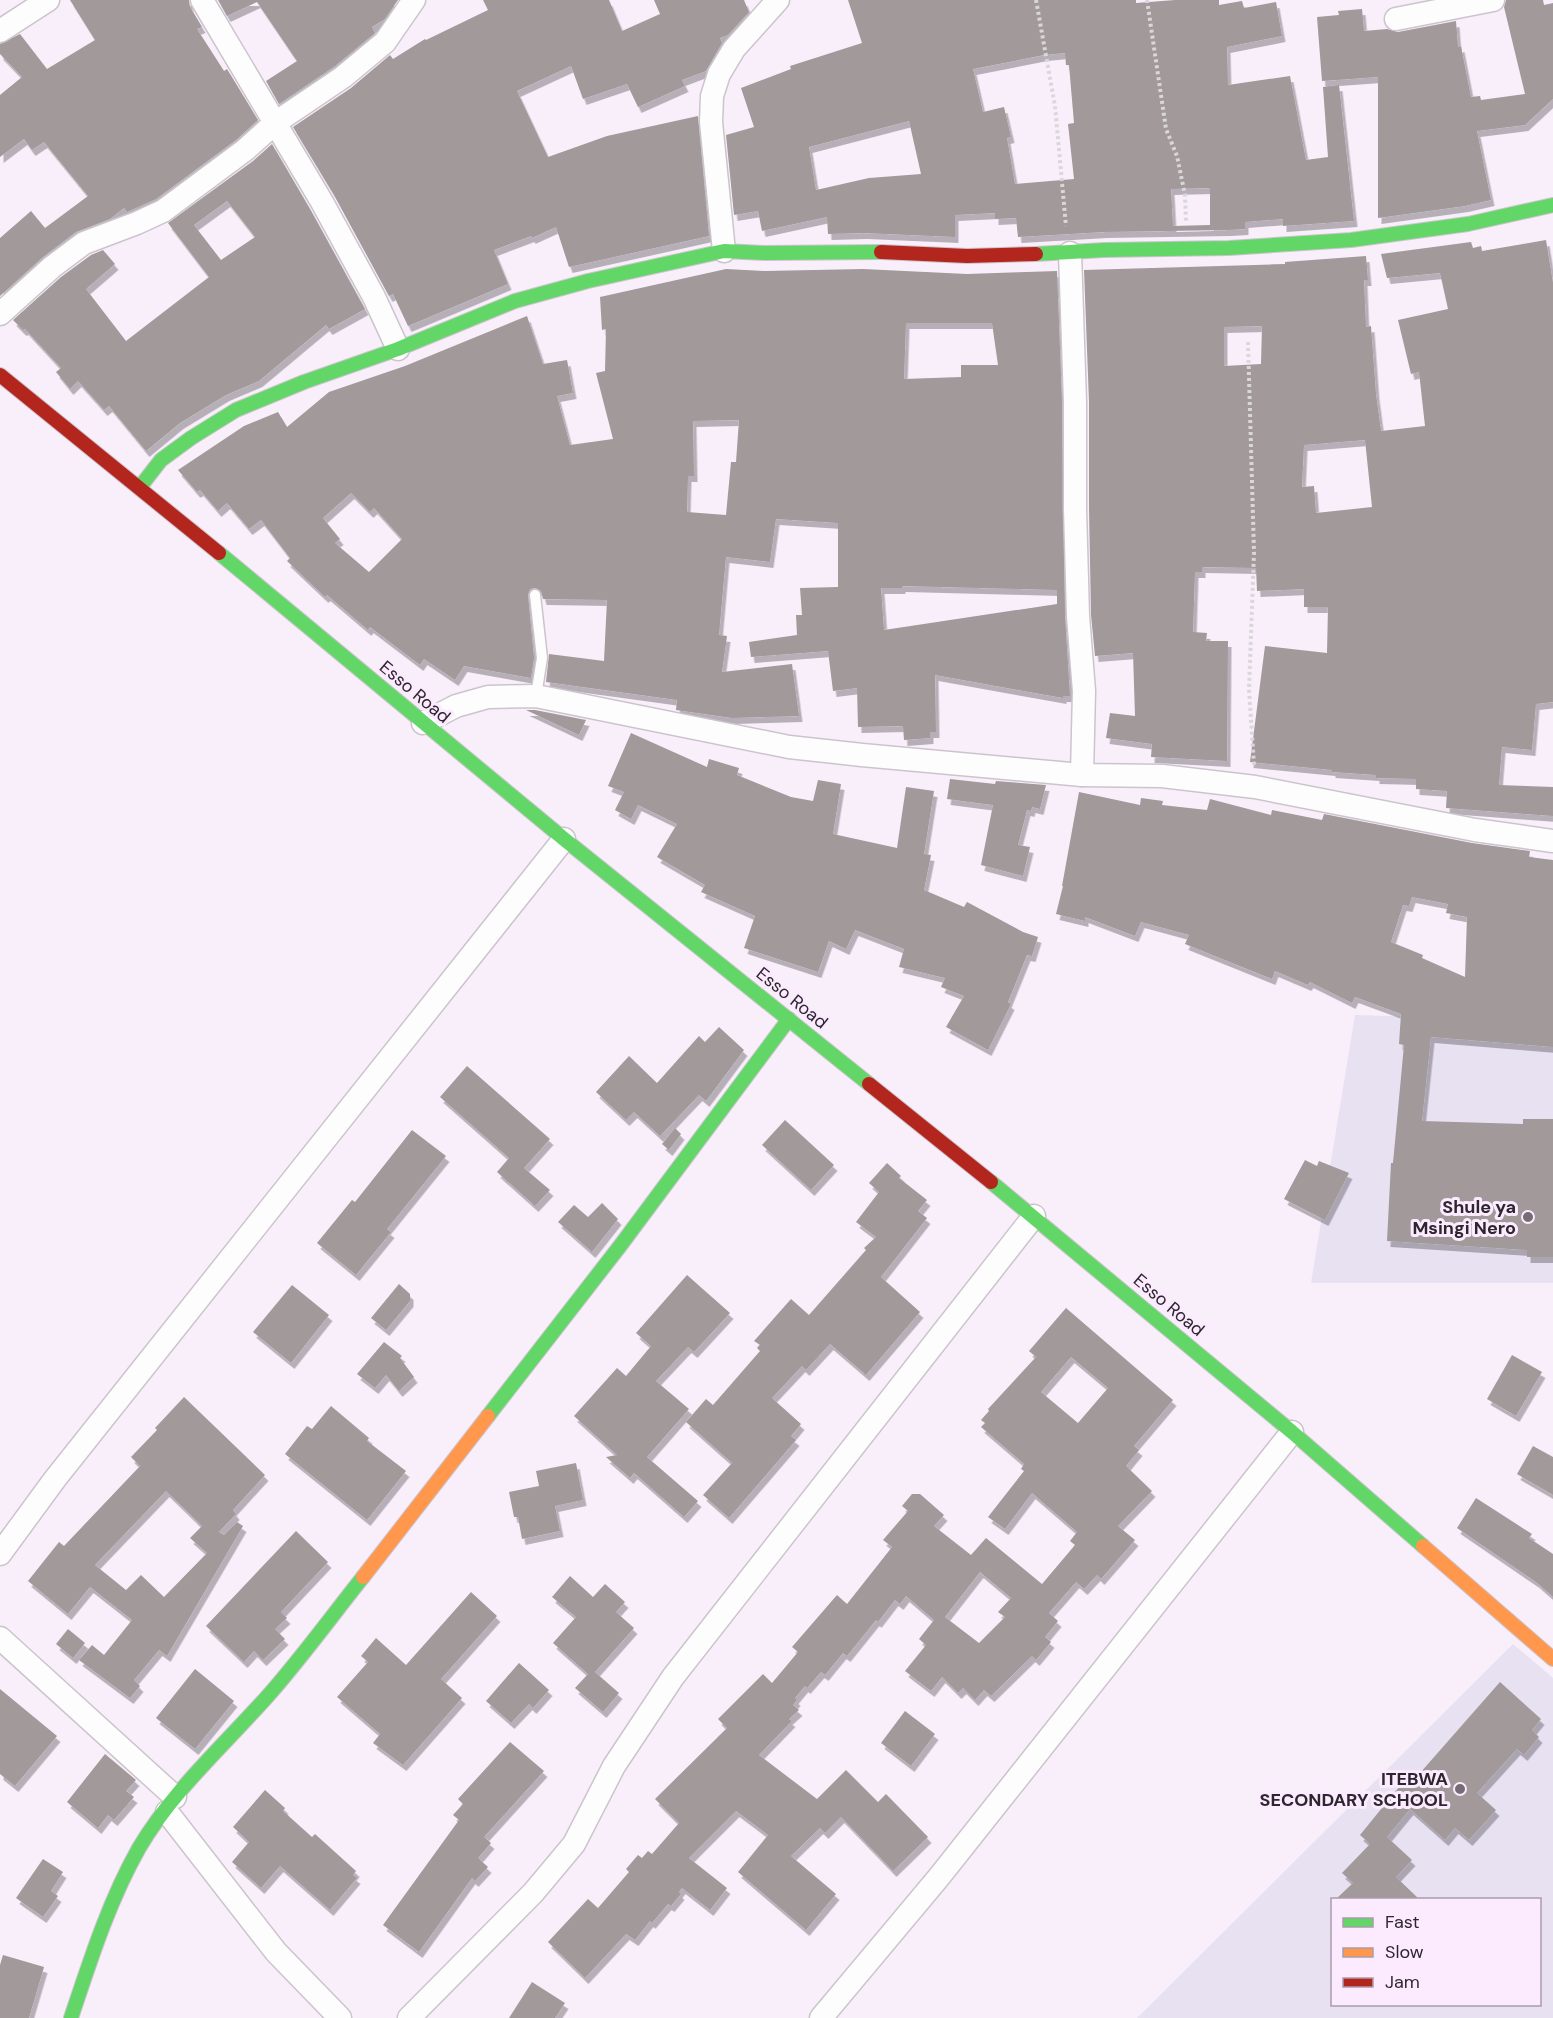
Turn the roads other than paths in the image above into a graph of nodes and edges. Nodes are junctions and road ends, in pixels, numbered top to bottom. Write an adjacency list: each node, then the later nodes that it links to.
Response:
1 (48, 0): 7 (street)
2 (202, 0): 8 (street)
3 (414, 0): 8 (street)
4 (778, 0): 10 (street)
5 (1493, 0): 6 (street)
6 (1396, 19)
7 (0, 31)
8 (275, 123): 12 (street); 13 (street)
9 (1553, 206): 11 (street)
10 (724, 251): 11 (street); 13 (street)
11 (1070, 253): 19 (street)
12 (0, 314)
13 (398, 349): 15 (street)
14 (0, 375): 15 (street, Esso Road)
15 (140, 487): 18 (street, Esso Road)
16 (535, 595): 17 (lane)
17 (536, 696): 18 (street); 19 (street)
18 (423, 723): 20 (street, Esso Road)
19 (1082, 775): 21 (street)
20 (564, 839): 22 (street, Esso Road); 25 (street)
21 (1553, 842)
22 (789, 1019): 23 (street, Esso Road); 28 (street)
23 (1034, 1216): 24 (street, Esso Road); 31 (street)
24 (1292, 1431): 27 (street, Esso Road); 32 (street)
25 (0, 1554)
26 (0, 1638): 28 (street)
27 (1551, 1653)
28 (171, 1805): 29 (street); 30 (street)
29 (71, 2018)
30 (340, 2018)
31 (409, 2018)
32 (821, 2018)

